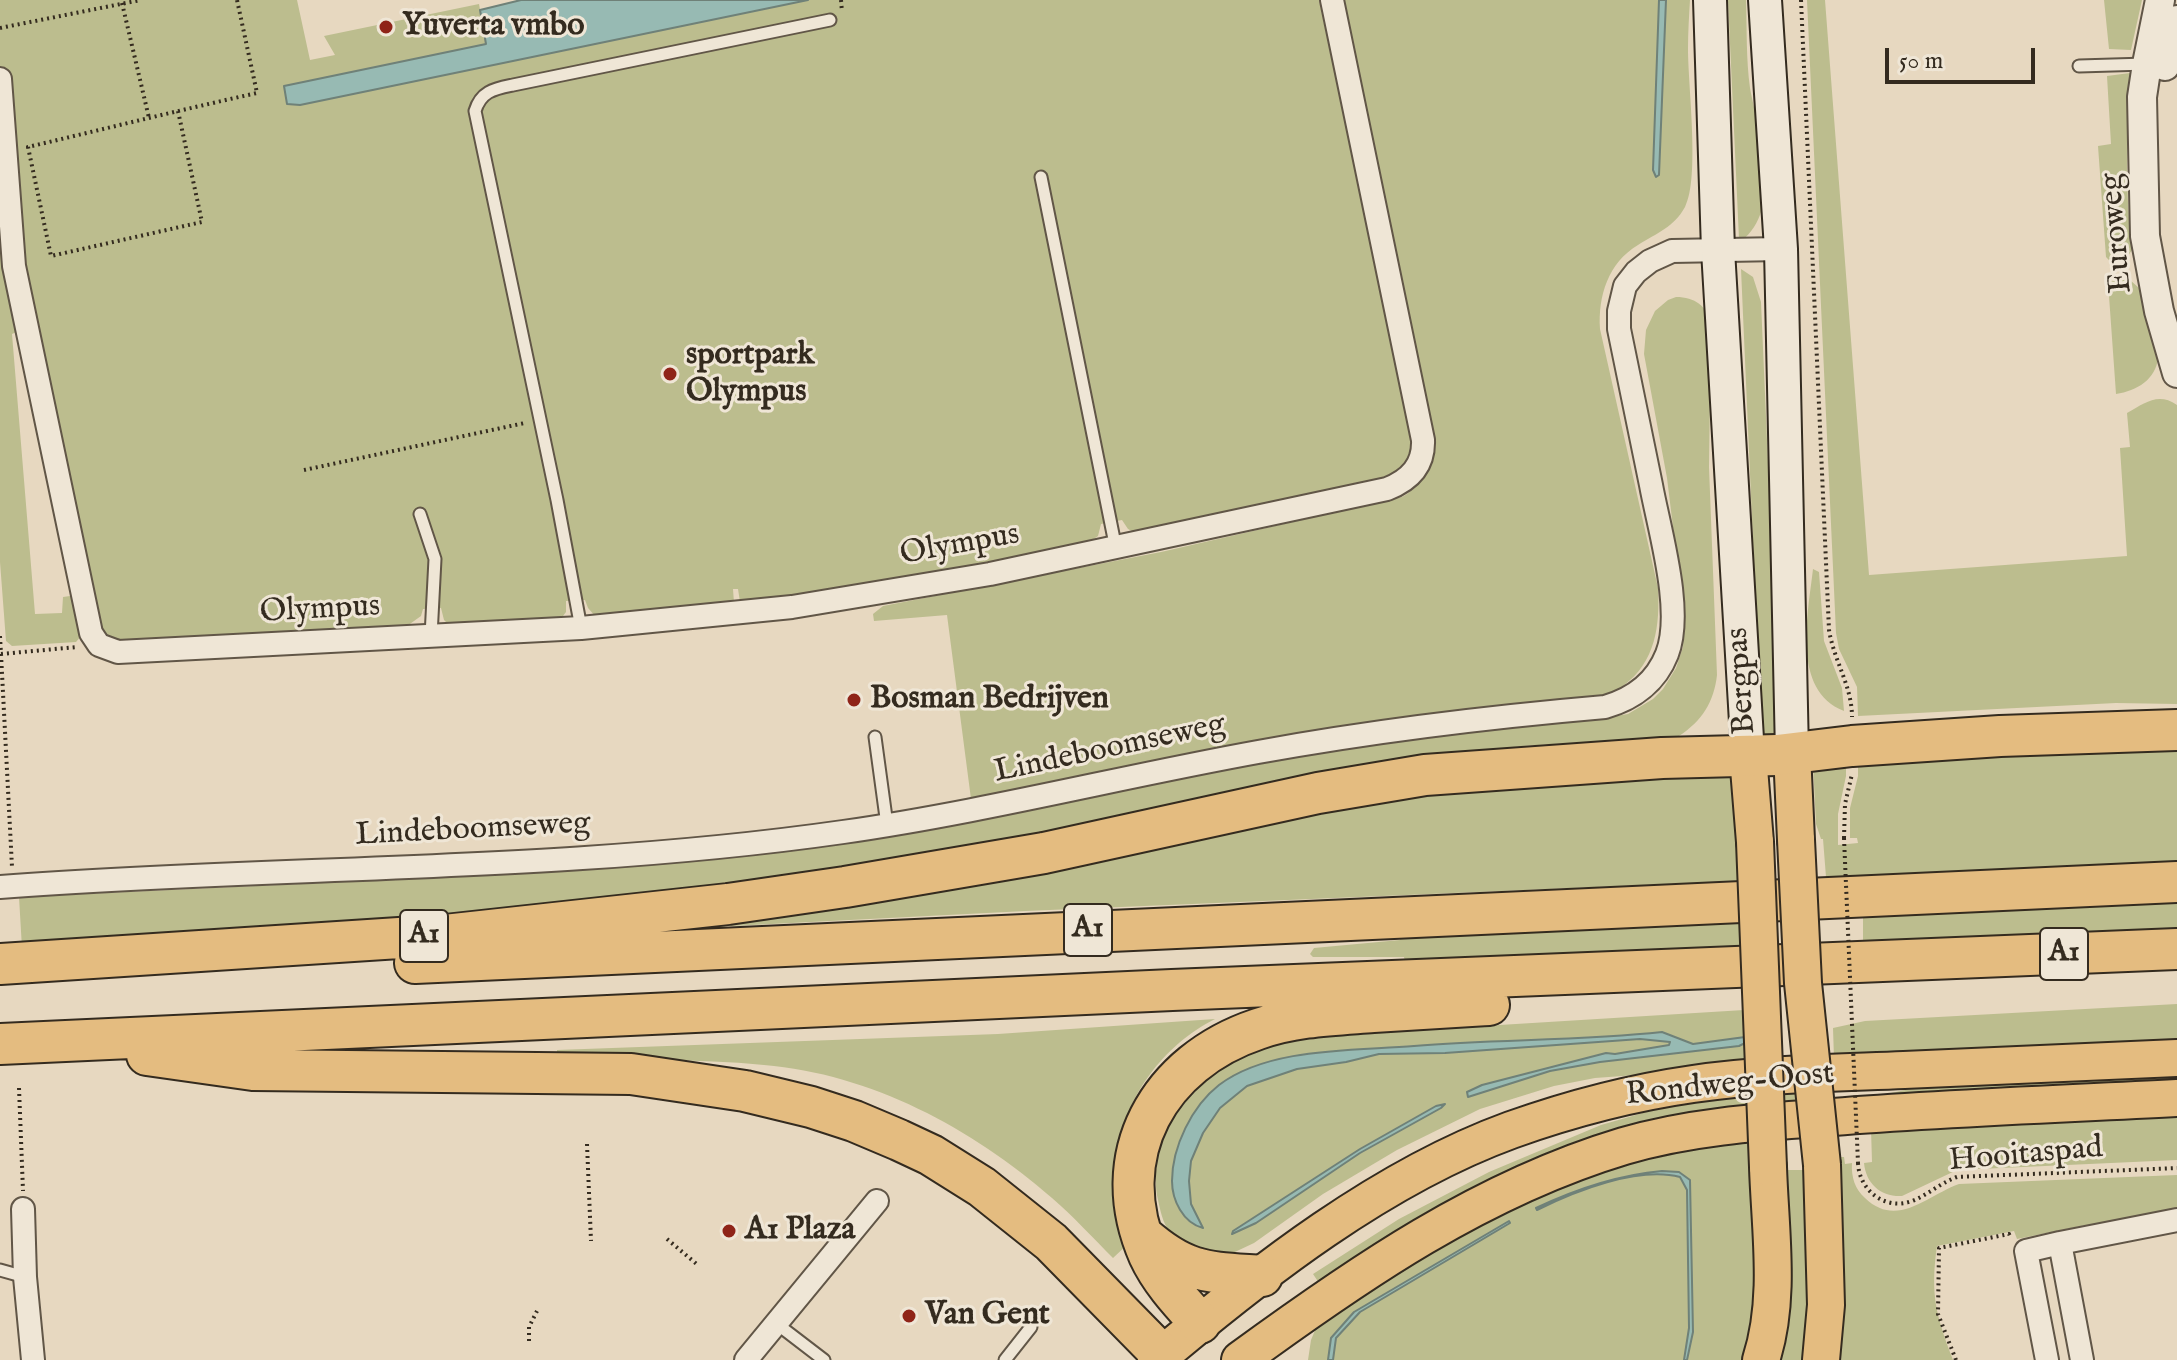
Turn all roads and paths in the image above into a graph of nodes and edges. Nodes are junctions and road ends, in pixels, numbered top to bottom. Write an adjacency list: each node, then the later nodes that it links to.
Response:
1 (141, 0): 8 (path)
2 (237, 0): 15 (path)
3 (1332, 0): 24 (street, Olympus)
4 (1710, 0): 19 (main road, Bergpas)
5 (1765, 0): 18 (main road, Bergpas)
6 (1801, 0): 32 (path)
7 (2160, 0): 12 (street, Euroweg)
8 (121, 3): 11 (path); 16 (path)
9 (830, 20): 21 (lane)
10 (2177, 20): 12 (street, Euroweg)
11 (0, 28)
12 (2163, 65): 13 (lane); 20 (street, Euroweg)
13 (2079, 66)
14 (0, 79): 28 (street)
15 (178, 111): 16 (path); 16 (path)
16 (149, 118)
17 (1041, 177): 24 (lane)
18 (1781, 249): 19 (street, Lindeboomseweg); 33 (main road, Bergpas)
19 (1718, 250): 34 (main road, Bergpas); 35 (street, Lindeboomseweg)
20 (2177, 373)
21 (540, 420): 22 (path); 25 (lane)
22 (304, 470)
23 (420, 514): 27 (lane)
24 (1116, 549): 25 (street, Olympus)
25 (581, 628): 27 (street, Olympus)
26 (0, 636): 29 (path)
27 (431, 636): 28 (street, Olympus)
28 (99, 645): 29 (path)
29 (1, 654): 36 (path)
30 (2177, 730): 32 (highway, A1)
31 (875, 737): 35 (lane)
32 (1852, 746): 33 (highway, A1); 48 (path, Hooitaspad, bridge)
33 (1792, 753): 34 (highway, A1); 73 (main road, Bergpas, bridge)
34 (1748, 756): 40 (highway, A1); 72 (main road, Bergpas, bridge)
35 (887, 825): 36 (street, Lindeboomseweg)
36 (6, 880)
37 (2177, 882): 41 (highway, A1)
38 (2177, 949): 39 (highway, A1)
39 (1950, 960): 42 (highway, A1); 53 (highway, A1)
40 (0, 964)
41 (0, 983)
42 (52, 1042): 43 (highway, A1); 66 (highway, A1)
43 (0, 1044)
44 (2177, 1058): 59 (main road, Rondweg-Oost)
45 (19, 1088): 50 (path)
46 (2177, 1098): 71 (main road, Rondweg-Oost)
47 (587, 1144): 55 (path)
48 (2177, 1168)
49 (877, 1201): 63 (street)
50 (23, 1209): 60 (street)
51 (2177, 1220): 56 (street)
52 (2009, 1234): 74 (path)
53 (1143, 1236): 59 (highway); 62 (highway, A1)
54 (667, 1239): 57 (path)
55 (591, 1241)
56 (2060, 1243): 75 (street); 76 (street)
57 (699, 1266)
58 (0, 1270): 60 (lane)
59 (1262, 1276): 62 (main road, Rondweg-Oost)
60 (25, 1277): 67 (street)
61 (537, 1311): 65 (path)
62 (1200, 1323): 66 (main road, Rondweg-Oost); 71 (main road)
63 (777, 1324): 68 (street); 69 (lane)
64 (1031, 1327): 70 (lane)
65 (529, 1341)
66 (1162, 1358)
67 (33, 1360)
68 (746, 1360)
69 (824, 1360)
70 (1005, 1360)
71 (1237, 1360)
72 (1761, 1360)
73 (1821, 1360)
74 (1956, 1360)
75 (2047, 1360)
76 (2082, 1360)

